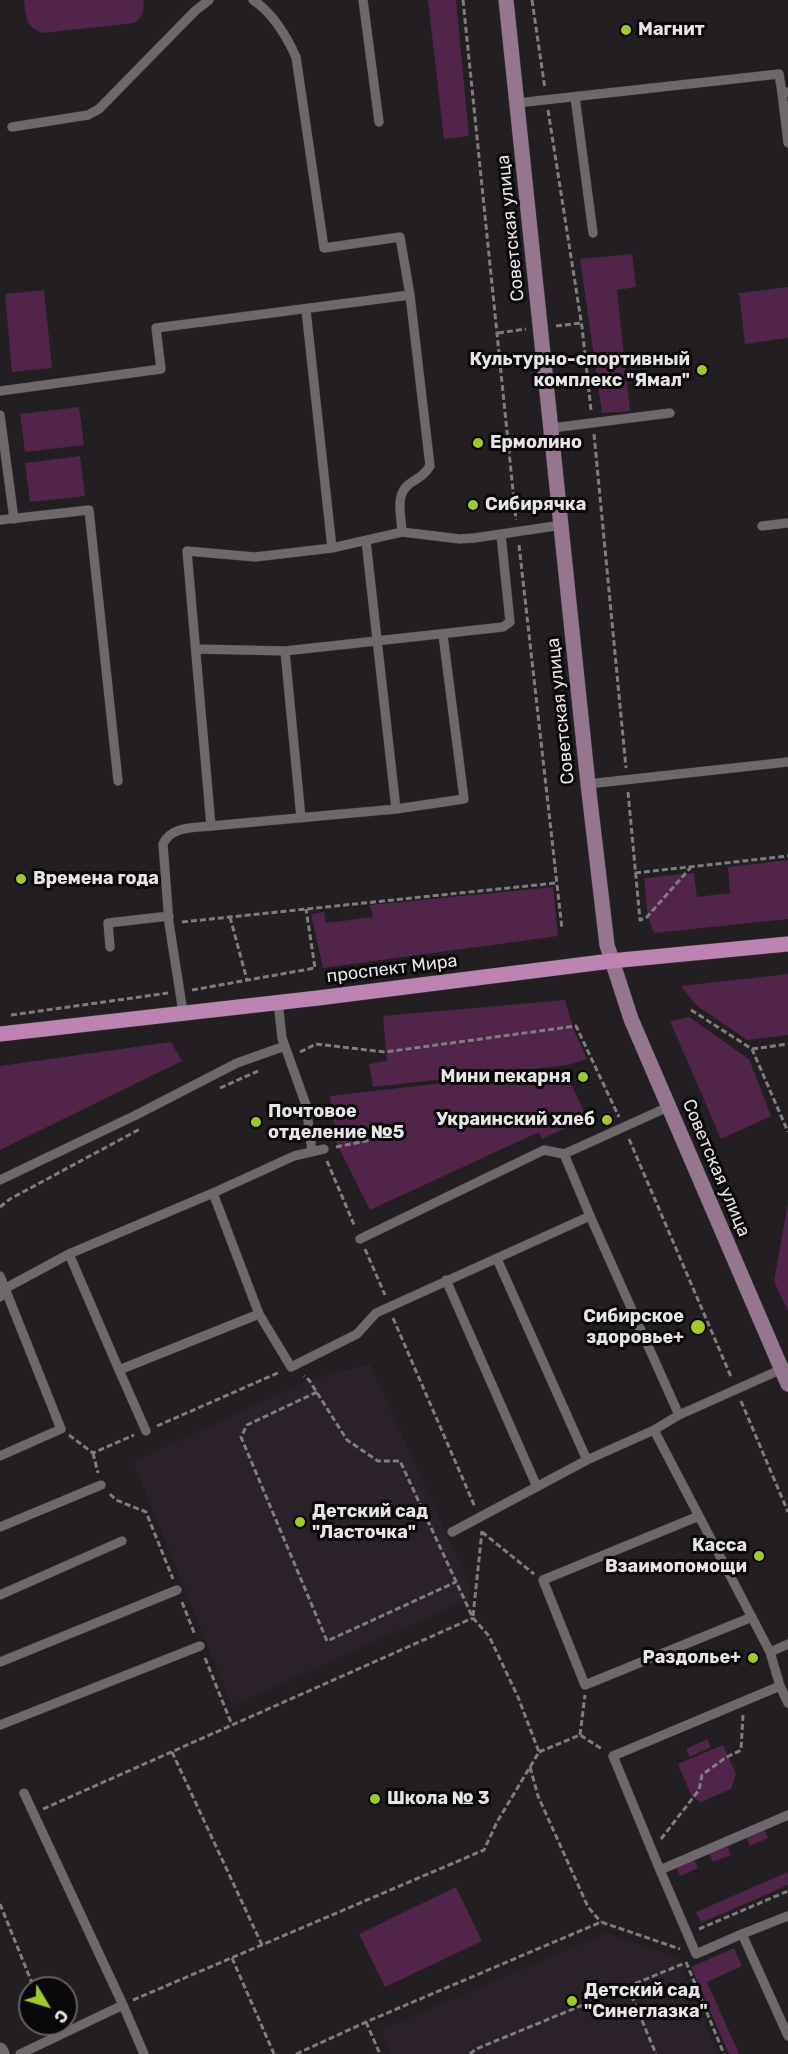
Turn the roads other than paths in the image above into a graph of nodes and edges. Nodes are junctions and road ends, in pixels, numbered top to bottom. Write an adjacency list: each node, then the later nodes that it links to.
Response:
1 (208, 0): 9 (lane)
2 (253, 0): 12 (lane)
3 (363, 0): 8 (lane)
4 (506, 0): 7 (main road, Советская улица)
5 (785, 93): 6 (lane); 10 (lane)
6 (575, 97): 7 (lane); 11 (lane)
7 (517, 103): 17 (main road, Советская улица)
8 (379, 122)
9 (12, 127)
10 (788, 143)
11 (593, 233)
12 (410, 295): 13 (lane); 23 (lane)
13 (306, 310): 14 (lane); 26 (lane)
14 (0, 391)
15 (670, 413): 17 (lane)
16 (0, 415): 18 (lane)
17 (552, 428): 21 (main road, Советская улица)
18 (15, 519): 19 (lane); 32 (lane)
19 (0, 520)
20 (788, 523): 22 (lane)
21 (562, 525): 24 (lane); 33 (main road, Советская улица)
22 (762, 526)
23 (402, 532): 24 (lane); 25 (lane)
24 (501, 535): 27 (lane)
25 (366, 541): 26 (lane); 28 (lane)
26 (332, 548): 29 (lane)
27 (443, 635): 28 (lane); 34 (lane)
28 (377, 641): 30 (lane); 34 (lane)
29 (197, 649): 30 (lane); 36 (lane)
30 (285, 651): 35 (lane)
31 (788, 762): 33 (lane)
32 (118, 781)
33 (588, 784): 40 (main road, Советская улица)
34 (396, 809): 35 (lane)
35 (302, 818): 36 (lane)
36 (211, 826): 37 (lane)
37 (169, 920): 39 (lane); 42 (lane)
38 (788, 944): 40 (main road, проспект Мира)
39 (110, 947)
40 (611, 961): 41 (main road, проспект Мира); 45 (main road, Советская улица)
41 (278, 1002): 42 (main road, проспект Мира); 44 (lane)
42 (183, 1012): 43 (main road, проспект Мира)
43 (0, 1034)
44 (285, 1047): 47 (lane); 49 (lane)
45 (668, 1107): 48 (lane); 61 (main road, Советская улица)
46 (324, 1149): 47 (lane)
47 (312, 1152): 50 (lane)
48 (564, 1154): 51 (lane); 52 (lane)
49 (0, 1180)
50 (213, 1193): 53 (lane); 59 (lane)
51 (590, 1216): 54 (lane); 62 (lane)
52 (360, 1239)
53 (69, 1254): 57 (lane); 60 (lane)
54 (497, 1259): 56 (lane); 66 (lane)
55 (0, 1276): 57 (lane)
56 (446, 1280): 59 (lane); 68 (lane)
57 (6, 1288): 58 (lane); 65 (lane)
58 (0, 1297)
59 (259, 1314): 60 (lane)
60 (119, 1370): 64 (lane)
61 (785, 1377): 62 (lane)
62 (680, 1415): 63 (lane)
63 (654, 1430): 66 (lane); 69 (lane)
64 (146, 1431)
65 (0, 1456)
66 (587, 1460): 68 (lane)
67 (101, 1485): 70 (lane)
68 (537, 1487): 71 (lane)
69 (699, 1516): 75 (lane); 75 (lane)
70 (0, 1527)
71 (452, 1532)
72 (122, 1541): 74 (lane)
73 (177, 1590): 79 (lane)
74 (0, 1595)
75 (752, 1617): 78 (lane)
76 (788, 1644): 78 (lane)
77 (200, 1646): 82 (lane)
78 (770, 1652): 80 (lane)
79 (0, 1662)
80 (780, 1686): 81 (lane); 85 (lane)
81 (788, 1704)
82 (0, 1724)
83 (24, 1793): 88 (lane)
84 (788, 1815): 85 (lane)
85 (660, 1870): 87 (lane)
86 (788, 1916): 87 (lane)
87 (742, 1934): 89 (lane)
88 (123, 2005): 92 (lane); 93 (lane)
89 (788, 2036)
90 (0, 2050): 91 (street)
91 (2, 2054)
92 (20, 2054)
93 (144, 2054)

